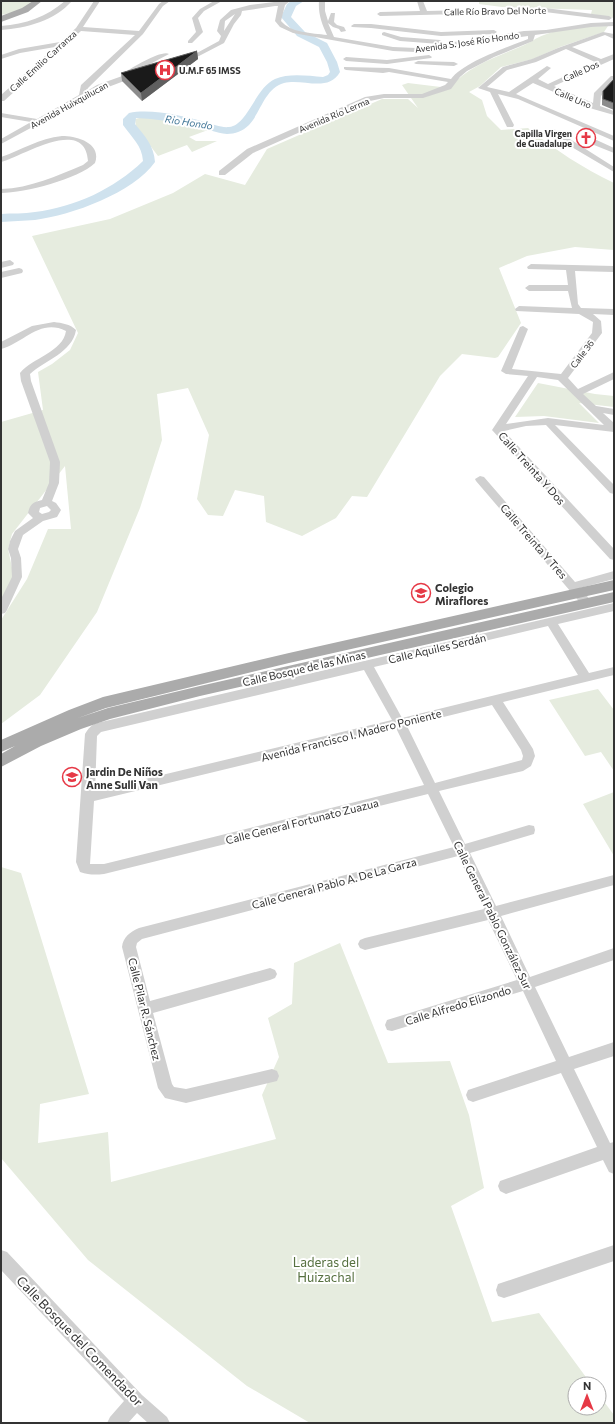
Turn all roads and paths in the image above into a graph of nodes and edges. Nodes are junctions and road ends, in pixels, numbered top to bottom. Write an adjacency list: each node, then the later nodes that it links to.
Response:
1 (38, 1): 14 (main road)
2 (69, 1): 17 (street)
3 (97, 1): 18 (street, Calle Emilio Carranza)
4 (168, 1): 21 (street)
5 (219, 1): 26 (street)
6 (322, 1): 24 (street)
7 (420, 1): 9 (street)
8 (285, 3): 24 (street, Avenida S. José Río Hondo); 38 (street)
9 (424, 12): 11 (street, Calle Río Bravo Del Norte); 12 (street, Calle Río Bravo Del Norte)
10 (333, 14): 19 (street)
11 (380, 14)
12 (581, 14): 13 (street); 15 (street, Calle Río Bravo Del Norte)
13 (555, 18)
14 (1, 19)
15 (614, 19)
16 (614, 24): 22 (street)
17 (1, 28)
18 (79, 29): 21 (street); 27 (street, Calle Emilio Carranza)
19 (343, 31): 24 (street); 29 (street)
20 (409, 31): 22 (street); 25 (street); 25 (street)
21 (141, 33): 55 (street)
22 (532, 33): 28 (street, Avenida S. José Río Hondo); 32 (street, Avenida Río Lerma)
23 (614, 37): 30 (street)
24 (334, 38): 29 (street, Avenida S. José Río Hondo)
25 (400, 39): 28 (street); 29 (street)
26 (190, 42)
27 (61, 44): 36 (street); 56 (street, Calle Emilio Carranza)
28 (462, 44): 31 (street, Avenida S. José Río Hondo)
29 (393, 45): 31 (street, Avenida S. José Río Hondo); 39 (street)
30 (569, 48): 40 (street); 53 (street)
31 (428, 49): 34 (street)
32 (508, 50): 34 (street); 45 (street, Avenida Río Lerma)
33 (166, 54): 47 (street)
34 (442, 55): 39 (street); 41 (street)
35 (614, 56): 40 (street, Calle Dos)
36 (1, 57)
37 (346, 59): 39 (street)
38 (175, 61)
39 (389, 61): 41 (street)
40 (601, 62): 52 (street, Calle Dos)
41 (454, 64): 45 (street)
42 (161, 65): 47 (street, Avenida Huixquilucan)
43 (346, 68): 46 (street)
44 (547, 68): 50 (street)
45 (465, 70): 51 (street, Avenida Río Lerma)
46 (383, 71): 48 (street); 51 (street)
47 (124, 77): 55 (street, Avenida Huixquilucan)
48 (402, 78)
49 (614, 78): 57 (street)
50 (533, 80): 52 (street, Calle Uno); 54 (street)
51 (453, 81): 69 (street, Avenida Río Lerma)
52 (547, 87): 57 (street, Calle Uno)
53 (493, 91): 54 (street); 61 (street)
54 (509, 95): 64 (street)
55 (83, 96): 60 (street, Avenida Huixquilucan)
56 (1, 99)
57 (596, 107): 58 (street, Calle Uno)
58 (614, 112)
59 (1, 116): 60 (street)
60 (38, 121): 65 (street, Avenida Huixquilucan)
61 (510, 125)
62 (551, 131): 68 (street)
63 (587, 139): 66 (street)
64 (614, 139)
65 (1, 142)
66 (614, 151)
67 (1, 160): 70 (street)
68 (614, 170)
69 (222, 173)
70 (1, 190)
71 (10, 263): 72 (street)
72 (1, 265)
73 (531, 267): 74 (street)
74 (570, 268): 75 (street); 79 (street)
75 (614, 269)
76 (19, 272): 77 (street)
77 (1, 275)
78 (529, 288): 79 (street)
79 (572, 288): 81 (street)
80 (519, 309): 81 (street)
81 (577, 310): 82 (street); 87 (street, Calle 36)
82 (614, 312)
83 (523, 329): 85 (street)
84 (1, 346): 102 (street)
85 (534, 374): 87 (street); 93 (street)
86 (614, 375): 88 (street)
87 (561, 377): 88 (street)
88 (577, 393): 89 (street)
89 (592, 408): 90 (street); 92 (street)
90 (614, 412)
91 (548, 421): 92 (street, Calle Treinta Y Dos); 93 (street, Calle Treinta Y Dos); 95 (street)
92 (614, 429)
93 (497, 430): 96 (street, Calle Treinta Y Dos)
94 (480, 479): 99 (street, Calle Treinta Y Tres)
95 (614, 491)
96 (614, 556)
97 (614, 575): 99 (street)
98 (614, 585): 99 (main road, Calle Bosque de las Minas)
99 (580, 594): 100 (main road, Calle Bosque de las Minas); 109 (main road, Calle Bosque de las Minas); 110 (main road, Calle Bosque de las Minas)
100 (614, 597)
101 (614, 607): 103 (street, Calle Aquiles Serdán)
102 (1, 610)
103 (550, 622): 104 (street, Calle Aquiles Serdán); 106 (street)
104 (367, 665): 108 (street, Calle General Pablo González Sur); 112 (street, Calle Aquiles Serdán)
105 (614, 671): 106 (street, Avenida Francisco I. Madero Poniente)
106 (586, 678): 107 (street, Avenida Francisco I. Madero Poniente)
107 (495, 700): 108 (street, Avenida Francisco I. Madero Poniente); 111 (street, Calle General Fortunato Zuazua)
108 (400, 724): 111 (street, Calle General Pablo González Sur); 112 (street, Avenida Francisco I. Madero Poniente)
109 (1, 746)
110 (1, 760)
111 (431, 790): 112 (street, Calle General Fortunato Zuazua); 114 (street, Calle General Pablo González Sur)
112 (88, 798)
113 (529, 830): 114 (street, Calle General Pablo A. De La Garza)
114 (462, 850): 116 (street, Calle General Pablo González Sur); 117 (street, Calle General Pablo A. De La Garza)
115 (614, 880): 116 (street)
116 (492, 913): 118 (street); 121 (street, Calle General Pablo González Sur)
117 (139, 934): 122 (street, Calle Pilar R. Sánchez)
118 (364, 944)
119 (614, 954): 121 (street, Calle Alfredo Elizondo)
120 (270, 974): 122 (street)
121 (526, 984): 123 (street, Calle Alfredo Elizondo); 125 (street, Calle General Pablo González Sur)
122 (144, 1009): 126 (street, Calle Pilar R. Sánchez)
123 (392, 1025)
124 (614, 1049): 125 (street)
125 (566, 1065): 127 (street); 128 (street, Calle General Pablo González Sur)
126 (272, 1076)
127 (473, 1095)
128 (610, 1150): 129 (street, Calle General Pablo González Sur); 130 (street)
129 (614, 1167)
130 (506, 1186)
131 (614, 1253): 133 (street)
132 (1, 1258): 134 (street, Calle Bosque del Comendador)
133 (504, 1290)
134 (136, 1401): 135 (street); 136 (street, Calle Bosque del Comendador)
135 (116, 1423)
136 (161, 1423)

